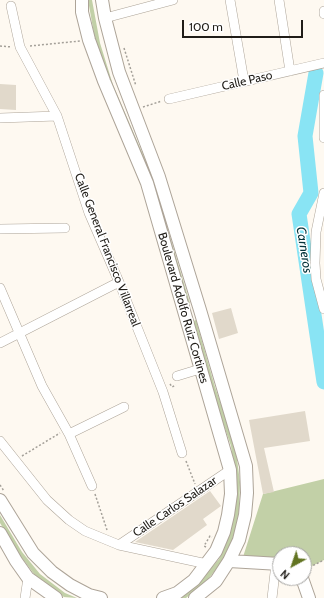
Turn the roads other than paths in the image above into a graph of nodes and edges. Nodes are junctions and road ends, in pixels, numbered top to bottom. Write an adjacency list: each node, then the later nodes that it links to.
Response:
1 (82, 0): 24 (main road, Boulevard Adolfo Ruiz Cortines)
2 (102, 0): 7 (main road, Boulevard Adolfo Ruiz Cortines)
3 (230, 0): 10 (street)
4 (279, 0): 9 (street)
5 (167, 1): 7 (street)
6 (11, 6): 13 (street, Calle General Francisco Villarreal)
7 (105, 18): 23 (main road, Boulevard Adolfo Ruiz Cortines)
8 (323, 63): 9 (street, Calle Paso)
9 (290, 71): 10 (street, Calle Paso)
10 (244, 81): 12 (street, Calle Paso)
11 (324, 95): 15 (street)
12 (169, 99)
13 (57, 116): 14 (street); 20 (street, Calle General Francisco Villarreal)
14 (0, 118)
15 (324, 131): 16 (street)
16 (324, 138)
17 (324, 193): 22 (street)
18 (65, 228): 19 (street)
19 (0, 229)
20 (119, 282): 25 (street); 32 (street, Calle General Francisco Villarreal)
21 (0, 288): 25 (street)
22 (324, 309)
23 (200, 310): 24 (main road); 38 (main road, Boulevard Adolfo Ruiz Cortines)
24 (184, 315): 27 (main road, Boulevard Adolfo Ruiz Cortines)
25 (21, 333): 26 (street); 30 (street)
26 (0, 343)
27 (200, 368): 28 (street); 33 (main road, Boulevard Adolfo Ruiz Cortines)
28 (177, 376)
29 (124, 407): 30 (street)
30 (65, 433): 34 (street)
31 (0, 441): 37 (street)
32 (182, 452)
33 (230, 470): 37 (street, Calle Carlos Salazar); 39 (main road, Boulevard Adolfo Ruiz Cortines)
34 (92, 486)
35 (4, 499): 46 (main road)
36 (0, 533): 41 (main road)
37 (115, 543): 39 (street)
38 (229, 561): 40 (main road); 48 (main road, Boulevard Adolfo Ruiz Cortines)
39 (207, 564): 47 (main road, Boulevard Adolfo Ruiz Cortines)
40 (272, 564)
41 (28, 578): 44 (street); 45 (main road)
42 (274, 586): 49 (street)
43 (305, 586): 50 (main road)
44 (25, 598)
45 (56, 598)
46 (101, 598)
47 (163, 598)
48 (196, 598)
49 (272, 598)
50 (309, 598)

